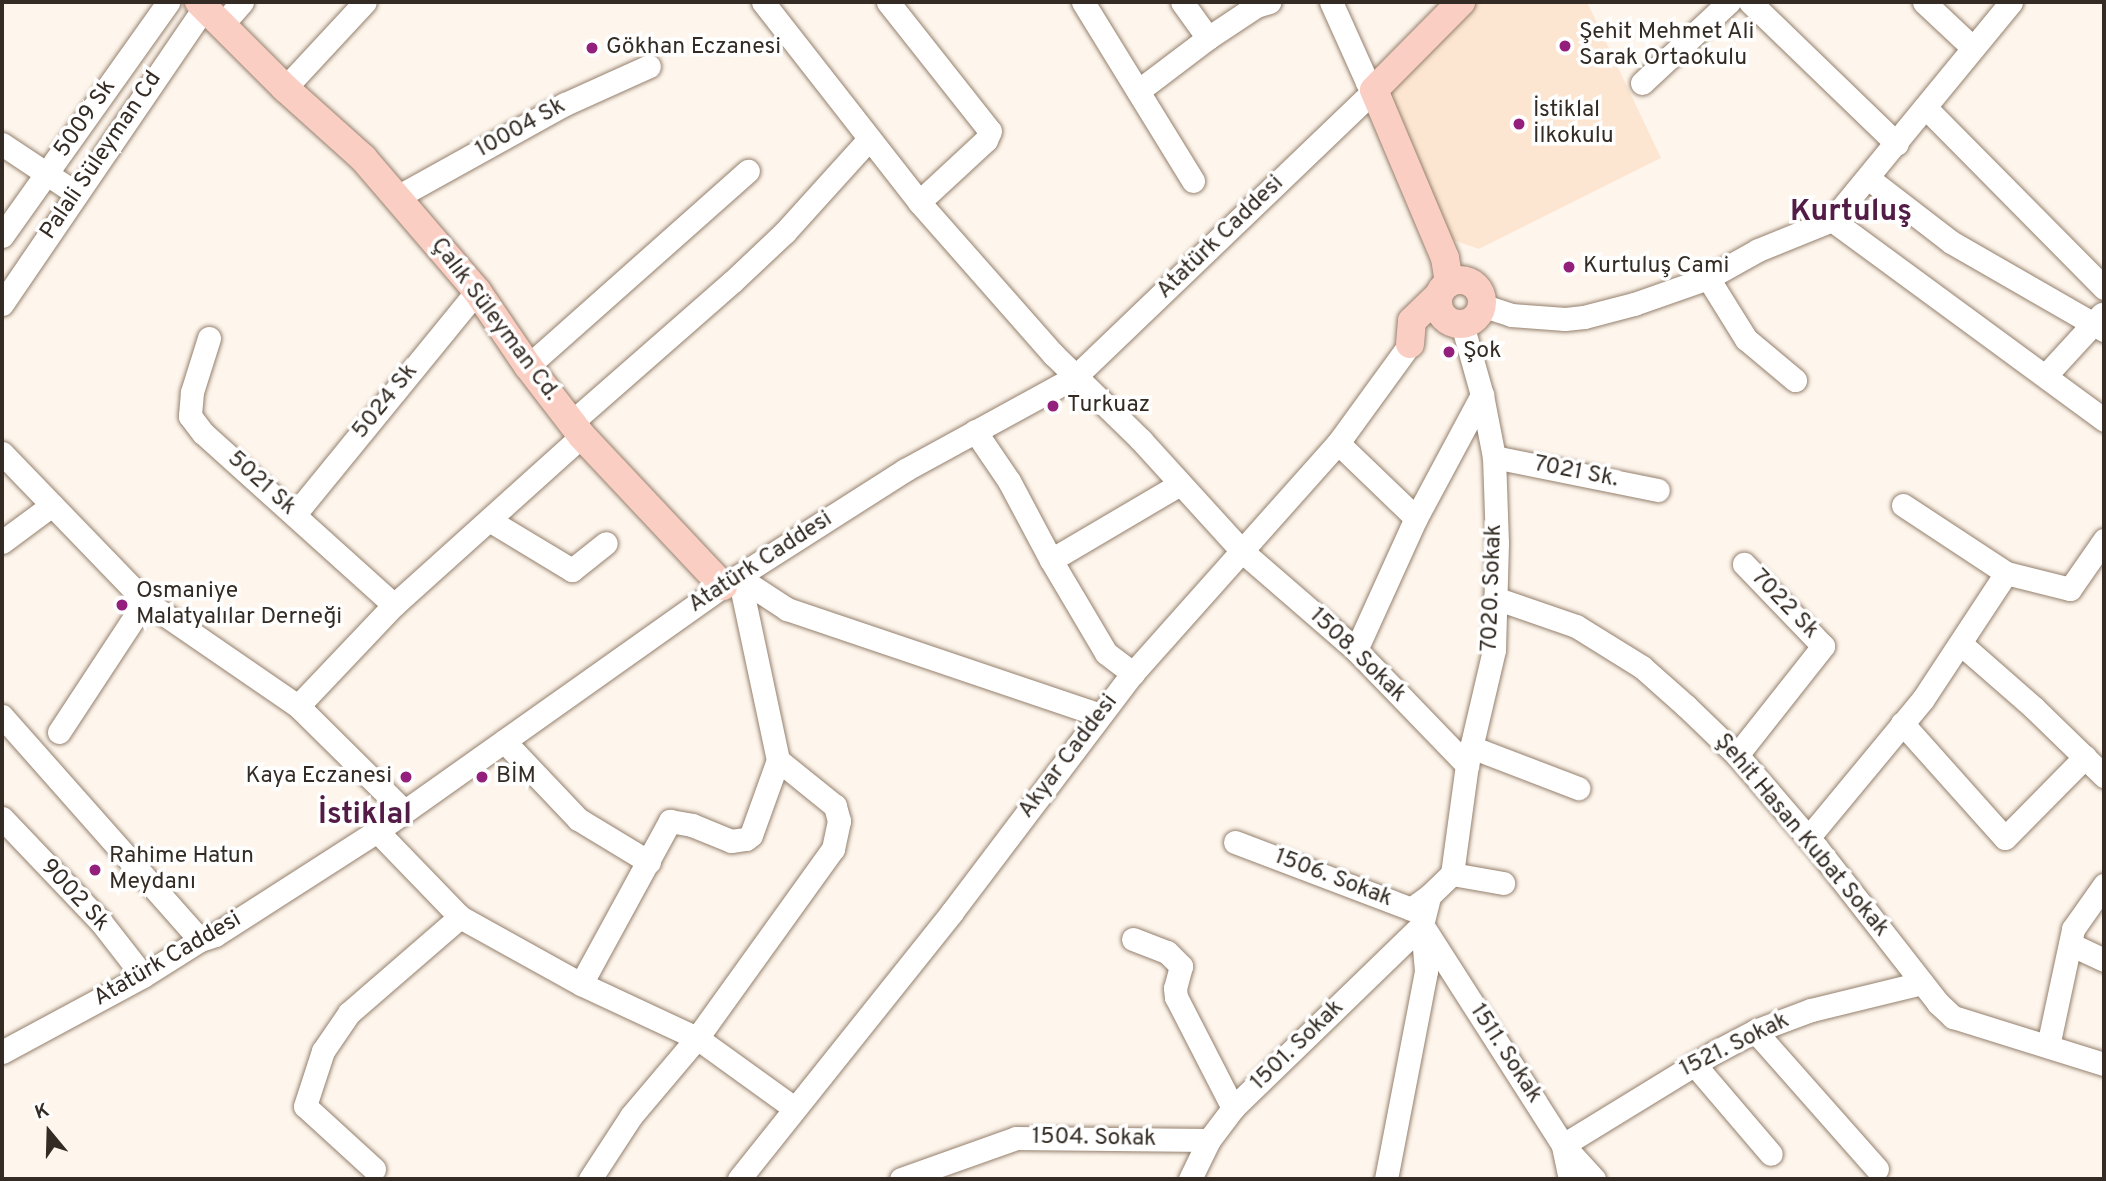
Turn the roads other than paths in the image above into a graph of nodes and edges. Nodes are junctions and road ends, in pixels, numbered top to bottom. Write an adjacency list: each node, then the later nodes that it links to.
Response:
1 (168, 2): 28 (street, 5009 Sk)
2 (242, 2): 15 (street, Palali Süleyman Cd)
3 (365, 2): 20 (street)
4 (763, 2): 24 (street, 1508. Sokak)
5 (887, 2): 33 (street)
6 (1083, 2): 22 (street)
7 (1182, 2): 16 (street)
8 (1269, 2): 16 (street)
9 (1331, 2): 21 (street)
10 (1461, 2): 21 (main road, Atatürk Caddesi)
11 (1729, 2): 19 (street)
12 (1750, 2): 26 (street)
13 (1924, 2): 17 (street)
14 (2011, 2): 17 (street)
15 (208, 12): 20 (main road, Çalık Süleyman Cd.); 31 (street, Palali Süleyman Cd)
16 (1208, 38): 22 (street)
17 (1973, 48): 23 (street)
18 (649, 66): 32 (street, 10004 Sk)
19 (1642, 82)
20 (285, 88): 32 (main road, Çalık Süleyman Cd.)
21 (1374, 90): 39 (main road); 46 (street, Atatürk Caddesi)
22 (1138, 91): 30 (street)
23 (1926, 108): 26 (street); 37 (street)
24 (869, 139): 33 (street, 1508. Sokak); 50 (street)
25 (2, 144): 28 (street)
26 (1897, 144): 29 (street)
27 (748, 171): 44 (street)
28 (47, 174): 31 (street); 35 (street, 5009 Sk)
29 (1868, 178): 34 (street); 41 (street)
30 (1193, 181)
31 (77, 194): 40 (street, Palali Süleyman Cd)
32 (397, 197): 38 (main road, Çalık Süleyman Cd.)
33 (919, 202): 46 (street, 1508. Sokak)
34 (1832, 220): 36 (street); 45 (street)
35 (2, 236)
36 (1709, 278): 39 (street); 47 (street)
37 (2104, 288)
38 (477, 291): 44 (main road, Çalık Süleyman Cd.); 59 (street, 5024 Sk)
39 (1458, 296): 43 (main road); 48 (street, 7020. Sokak)
40 (2, 304)
41 (2101, 322): 45 (street)
42 (209, 338): 59 (street, 5021 Sk)
43 (1410, 344): 52 (street, Akyar Caddesi)
44 (528, 366): 50 (main road, Çalık Süleyman Cd.)
45 (2046, 376): 49 (street)
46 (1075, 377): 51 (street, Atatürk Caddesi); 55 (street, 1508. Sokak)
47 (1795, 380)
48 (1482, 395): 54 (street, 7020. Sokak); 60 (street)
49 (2104, 420)
50 (577, 429): 61 (street); 69 (main road, Çalık Süleyman Cd.)
51 (975, 431): 66 (street); 69 (street, Atatürk Caddesi)
52 (1338, 443): 60 (street); 65 (street, Akyar Caddesi)
53 (2, 453): 57 (street)
54 (1494, 457): 56 (street, 7021 Sk.); 70 (street, 7020. Sokak)
55 (1181, 484): 65 (street, 1508. Sokak); 66 (street)
56 (1658, 490)
57 (52, 505): 63 (street); 71 (street)
58 (1903, 505): 68 (street)
59 (295, 514): 72 (street, 5021 Sk)
60 (1416, 518): 74 (street)
61 (489, 520): 64 (street); 72 (street)
62 (2104, 540): 68 (street)
63 (2, 542)
64 (606, 543)
65 (1243, 552): 74 (street, 1508. Sokak); 75 (street, Akyar Caddesi)
66 (1052, 560): 75 (street)
67 (1744, 564): 82 (street, 7022 Sk)
68 (2006, 573): 73 (street)
69 (734, 580): 77 (street); 81 (street, Atatürk Caddesi); 85 (street)
70 (1495, 598): 82 (street, Şehit Hasan Kubat Sokak); 83 (street, 7020. Sokak)
71 (145, 601): 76 (street); 80 (street)
72 (394, 605): 76 (street)
73 (1961, 644): 79 (street); 84 (street)
74 (1356, 650): 83 (street, 1508. Sokak)
75 (1133, 673): 77 (street, Akyar Caddesi)
76 (298, 706): 88 (street)
77 (1100, 715): 113 (street, Akyar Caddesi)
78 (2, 716): 101 (street)
79 (1902, 723): 84 (street); 91 (street)
80 (59, 732)
81 (504, 741): 88 (street, Atatürk Caddesi); 93 (street)
82 (1737, 755): 91 (street, Şehit Hasan Kubat Sokak)
83 (1469, 756): 87 (street); 94 (street, 7020. Sokak)
84 (2085, 757): 86 (street)
85 (778, 760): 93 (street); 108 (street)
86 (2104, 776)
87 (1578, 788)
88 (404, 811): 90 (street, Atatürk Caddesi)
89 (2, 818): 104 (street, 9002 Sk)
90 (377, 831): 98 (street); 101 (street, Atatürk Caddesi)
91 (1808, 838): 105 (street, Şehit Hasan Kubat Sokak)
92 (1235, 842): 97 (street, 1506. Sokak)
93 (649, 862): 106 (street)
94 (1452, 874): 95 (street); 97 (street)
95 (1503, 883)
96 (2104, 884): 102 (street)
97 (1429, 896): 99 (street)
98 (460, 917): 106 (street); 118 (street)
99 (1422, 925): 114 (street, 1501. Sokak); 116 (street, 1511. Sokak); 124 (street)
100 (1133, 939): 114 (street)
101 (200, 940): 104 (street, Atatürk Caddesi)
102 (2070, 944): 103 (street); 110 (street)
103 (2104, 960)
104 (143, 976): 109 (street, Atatürk Caddesi)
105 (1922, 983): 107 (street, 1521. Sokak); 110 (street, Şehit Hasan Kubat Sokak)
106 (580, 984): 108 (street)
107 (1755, 1031): 111 (street, 1521. Sokak); 119 (street)
108 (698, 1038): 113 (street); 121 (street)
109 (7, 1042)
110 (2048, 1046): 112 (street, Şehit Hasan Kubat Sokak)
111 (1694, 1063): 116 (street, 1521. Sokak); 117 (street)
112 (2104, 1064)
113 (794, 1108): 120 (street, Akyar Caddesi)
114 (1233, 1108): 115 (street, 1501. Sokak)
115 (1209, 1140): 122 (street, 1504. Sokak); 123 (street, 1501. Sokak)
116 (1563, 1145): 125 (street); 126 (street, 1511. Sokak)
117 (1771, 1154)
118 (374, 1169)
119 (1877, 1169)
120 (743, 1178)
121 (590, 1179)
122 (901, 1179)
123 (1191, 1179)
124 (1386, 1179)
125 (1570, 1179)
126 (1594, 1179)

